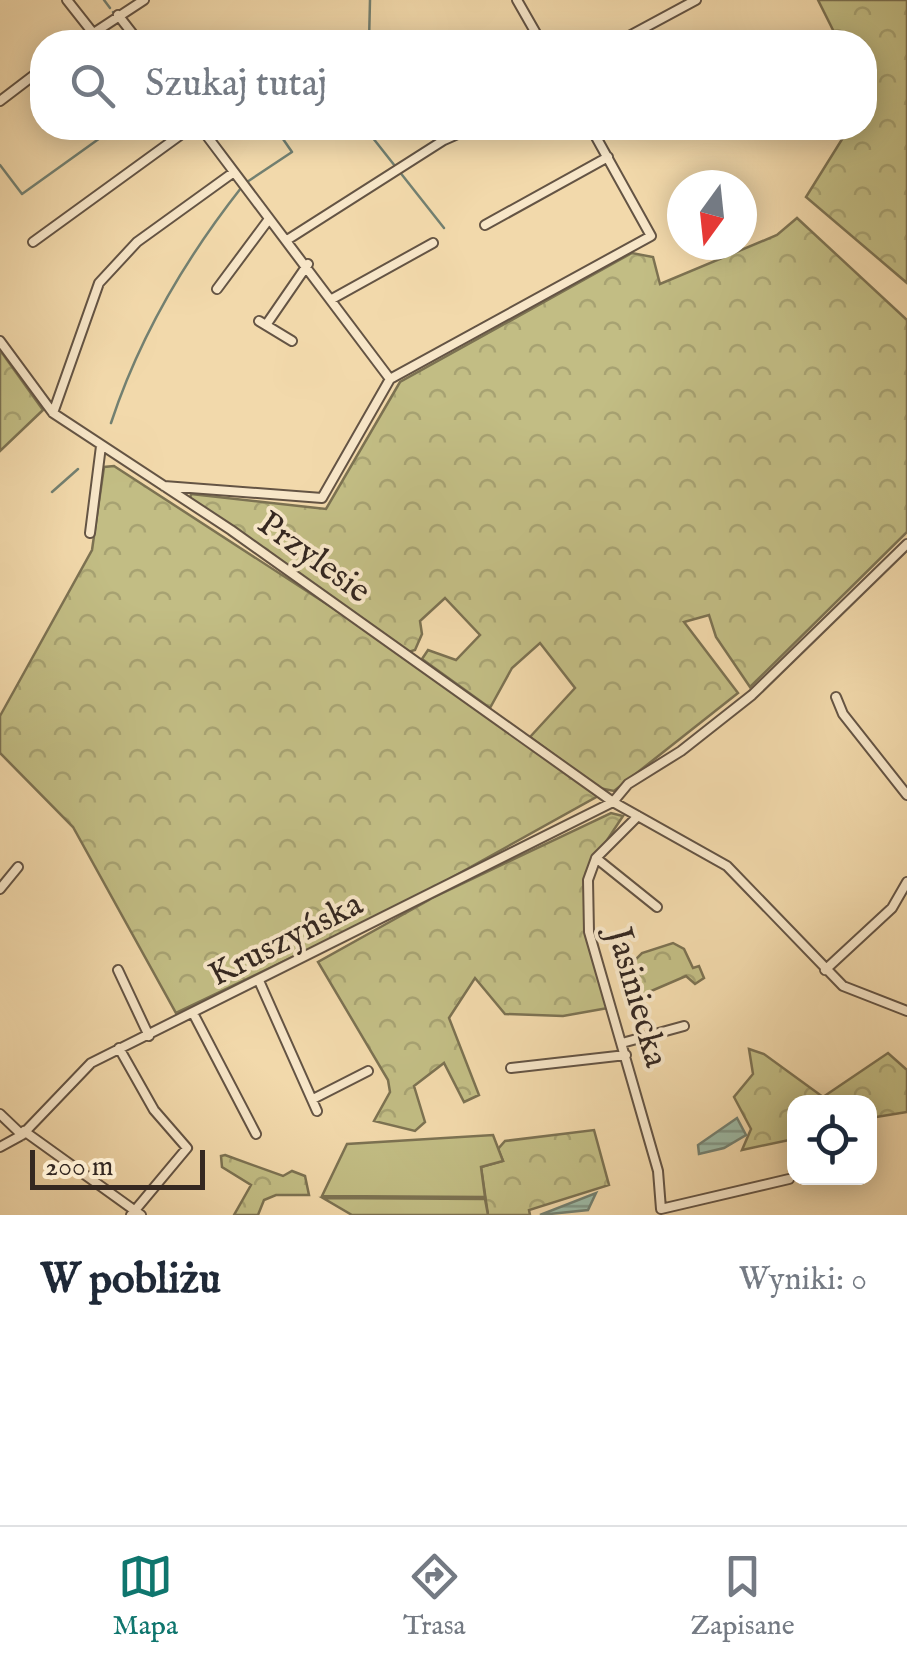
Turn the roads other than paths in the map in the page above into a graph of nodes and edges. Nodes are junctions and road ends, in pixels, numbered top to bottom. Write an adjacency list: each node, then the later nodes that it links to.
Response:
1 (68, 0): 8 (street)
2 (144, 0): 7 (street)
3 (517, 0): 11 (street)
4 (674, 0): 6 (street)
5 (696, 0): 6 (street)
6 (680, 9): 12 (street)
7 (118, 15): 9 (street); 10 (street)
8 (91, 30)
9 (97, 30)
10 (129, 30)
11 (534, 30)
12 (641, 30)
13 (30, 79): 14 (street)
14 (0, 101)
15 (174, 140): 24 (street)
16 (209, 140): 20 (street)
17 (444, 140): 23 (street)
18 (598, 140): 19 (street)
19 (608, 157): 22 (street); 31 (street)
20 (234, 172): 21 (street); 32 (street)
21 (269, 218): 23 (street); 27 (street)
22 (485, 225)
23 (287, 240): 26 (street)
24 (34, 242)
25 (432, 243): 28 (street)
26 (308, 264): 28 (street); 30 (street)
27 (217, 290)
28 (332, 300): 31 (street)
29 (0, 341): 32 (street, Przylesie)
30 (292, 342)
31 (390, 379): 34 (street)
32 (53, 412): 33 (street, Przylesie)
33 (101, 446): 34 (street, Przylesie); 35 (street)
34 (160, 486): 41 (street, Przylesie)
35 (90, 533)
36 (907, 544): 37 (street, Kruszyńska)
37 (752, 694): 39 (street); 41 (street, Kruszyńska)
38 (836, 697): 40 (street)
39 (759, 703)
40 (907, 794)
41 (614, 802): 42 (street, Przylesie); 50 (street, Kruszyńska)
42 (638, 816): 43 (street); 49 (street, Przylesie)
43 (596, 858): 47 (street); 55 (street, Jasiniecka)
44 (18, 867): 46 (street)
45 (907, 882): 49 (street)
46 (0, 889)
47 (657, 907)
48 (118, 970): 54 (street)
49 (825, 970): 51 (street, Przylesie)
50 (260, 982): 52 (street, Kruszyńska); 60 (street)
51 (907, 1011)
52 (194, 1015): 54 (street, Kruszyńska); 64 (street)
53 (684, 1026): 55 (street)
54 (150, 1036): 56 (street, Kruszyńska)
55 (622, 1043): 57 (street, Jasiniecka)
56 (119, 1048): 63 (street, Kruszyńska); 67 (street)
57 (626, 1054): 58 (street); 66 (street, Jasiniecka)
58 (511, 1068)
59 (368, 1070): 60 (street)
60 (313, 1099): 61 (street)
61 (318, 1111)
62 (0, 1114): 63 (street)
63 (23, 1133): 65 (street, Kruszyńska); 67 (street)
64 (256, 1134)
65 (0, 1147)
66 (787, 1180)
67 (136, 1213)

